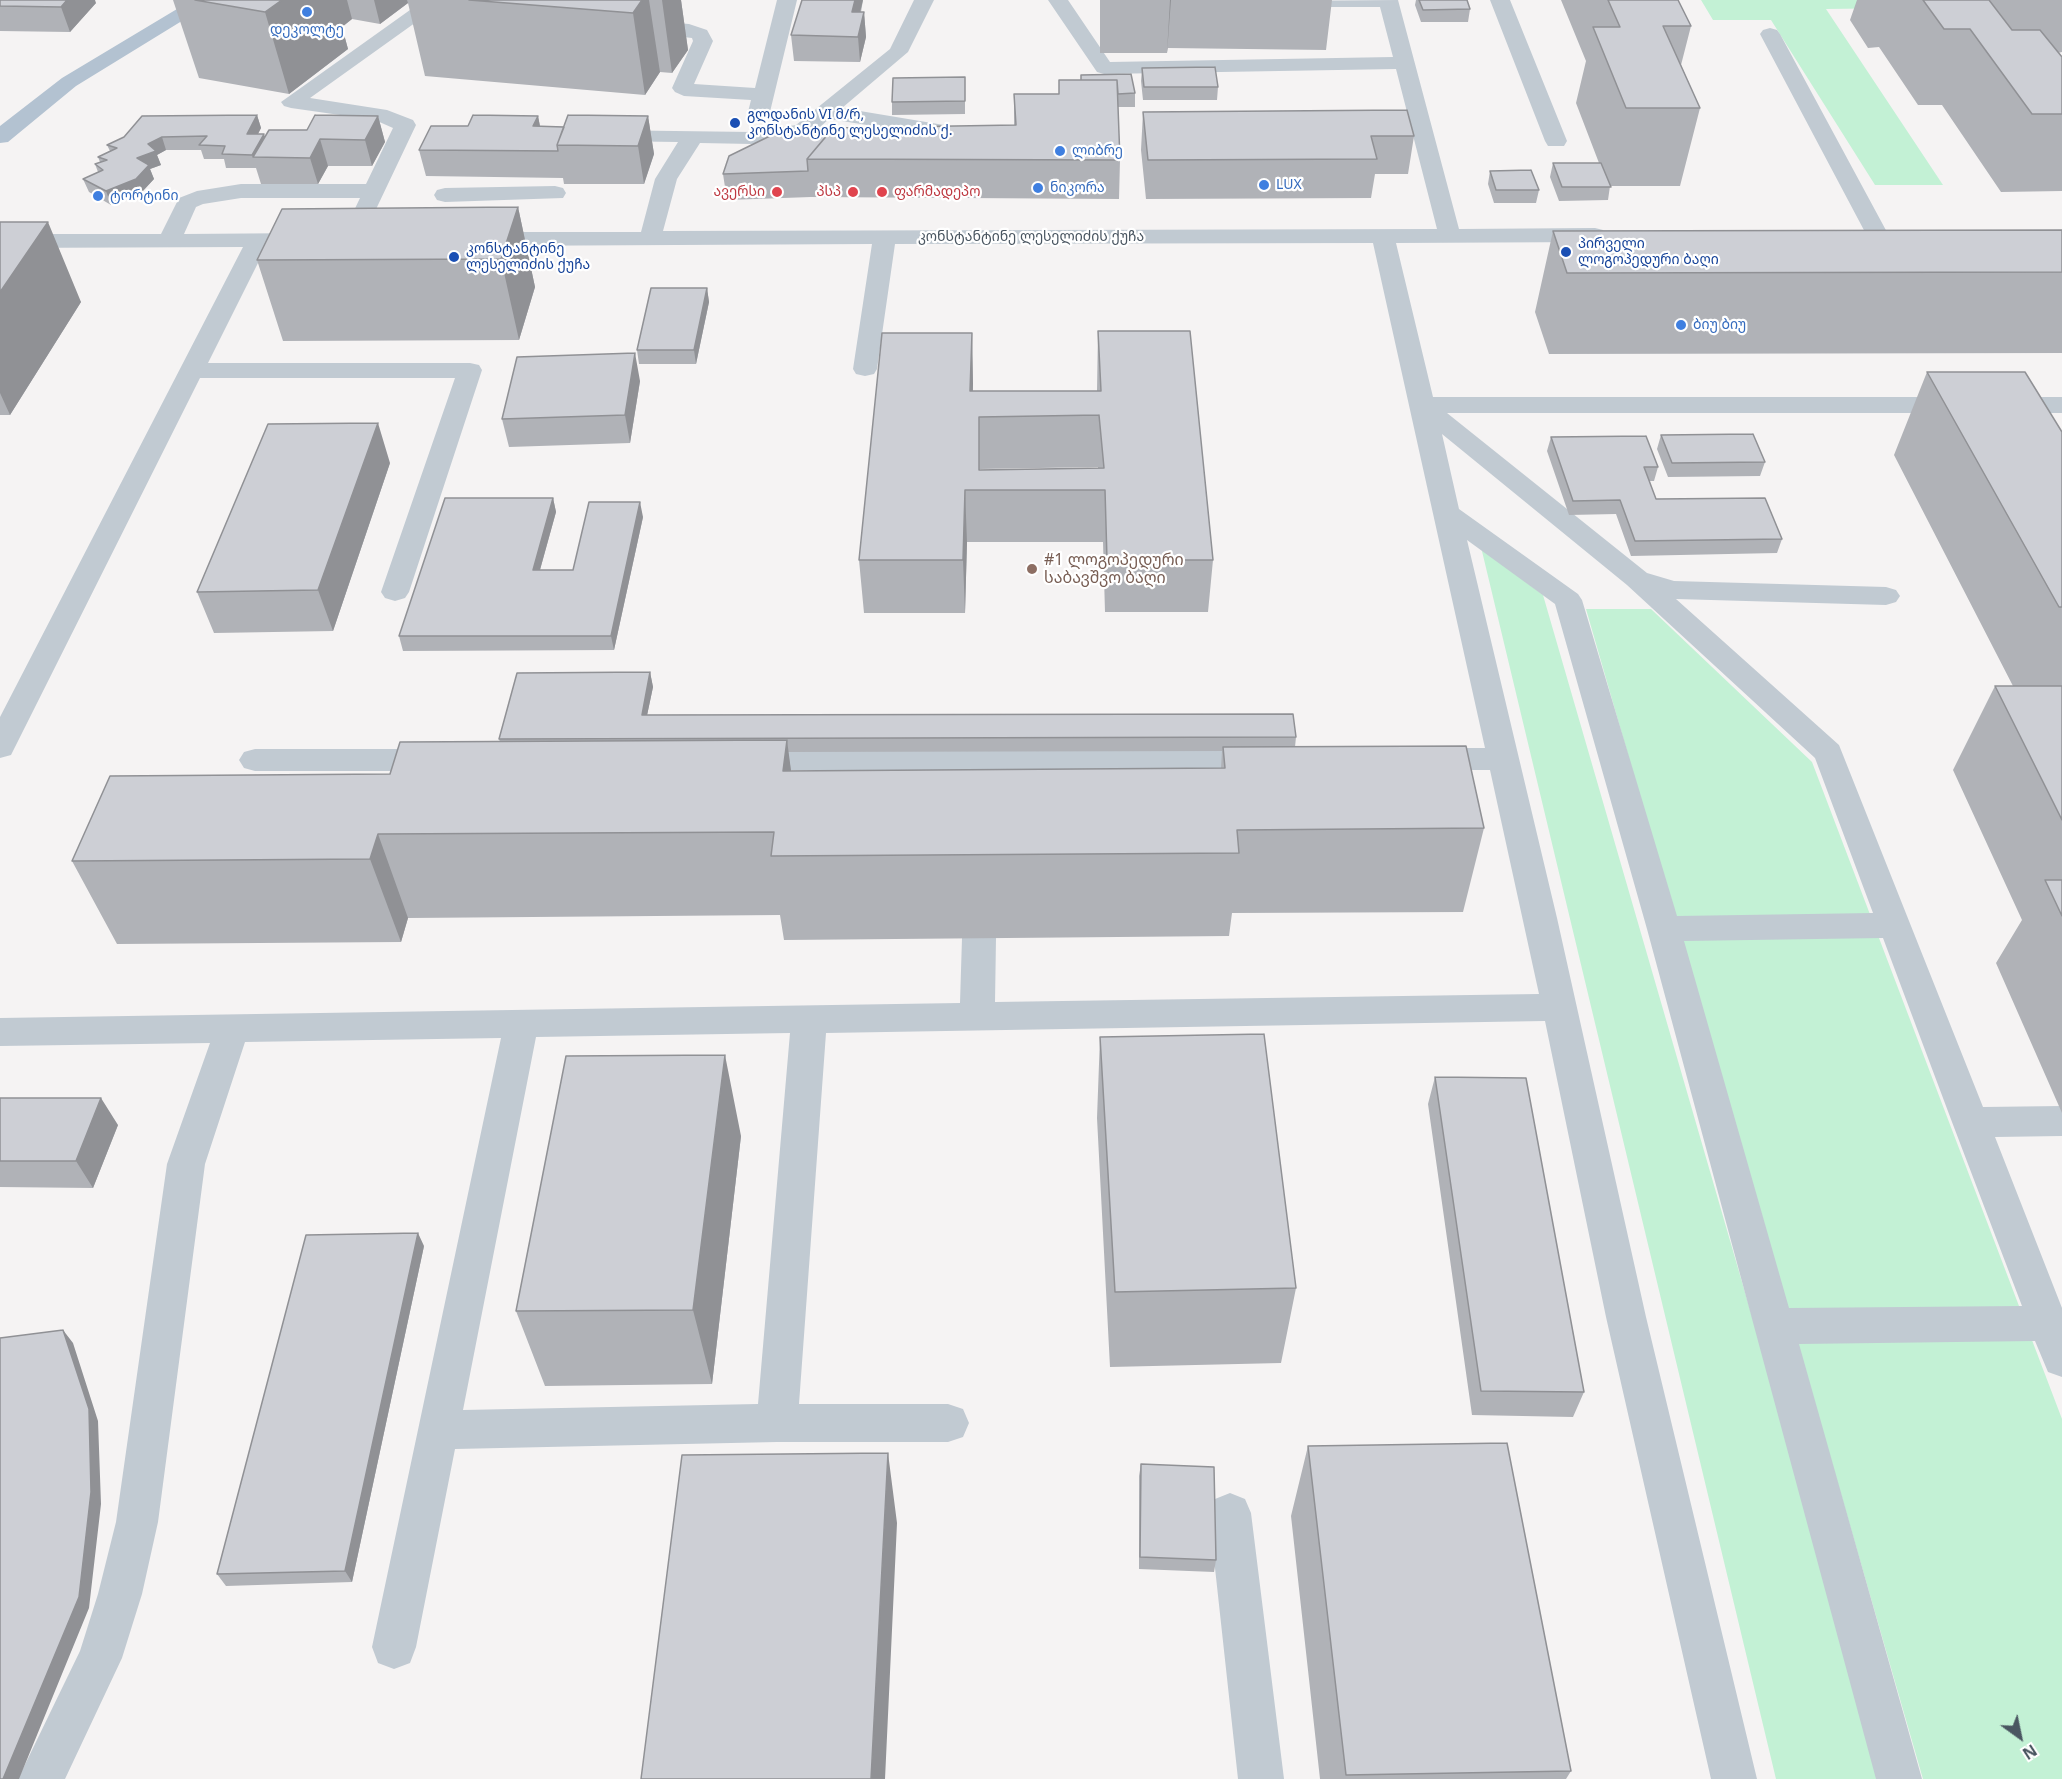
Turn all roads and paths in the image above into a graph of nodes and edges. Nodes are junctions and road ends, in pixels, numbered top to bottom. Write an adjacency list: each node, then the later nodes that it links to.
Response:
1 (206, 0): 14 (main road)
2 (437, 0): 22 (street)
3 (787, 0): 12 (street)
4 (924, 0): 13 (street)
5 (1059, 0): 11 (street)
6 (1388, 0): 8 (street); 11 (street)
7 (1500, 0): 21 (street)
8 (1263, 1)
9 (618, 24): 12 (street)
10 (1770, 34): 27 (street)
11 (1406, 63): 20 (street)
12 (763, 95): 18 (street)
13 (825, 112): 17 (street); 18 (street)
14 (2, 134)
15 (588, 134): 16 (street)
16 (693, 136): 18 (street); 36 (street)
17 (974, 136)
18 (752, 138)
19 (1403, 140): 20 (street)
20 (1426, 140): 31 (street)
21 (1556, 141)
22 (374, 191): 37 (street); 39 (street)
23 (555, 193): 25 (street)
24 (445, 195): 25 (street)
25 (494, 195): 35 (street)
26 (1854, 234): 27 (street)
27 (1877, 234): 28 (street)
28 (1900, 234)
29 (1616, 235): 31 (street, კონსტანტინე ლესელიძის ქუჩა)
30 (1383, 236): 31 (street, კონსტანტინე ლესელიძის ქუჩა); 32 (street, კონსტანტინე ლესელიძის ქუჩა); 43 (street)
31 (1450, 236)
32 (884, 238): 36 (street, კონსტანტინე ლესელიძის ქუჩა); 41 (street)
33 (374, 239): 39 (street)
34 (456, 239): 35 (street, კონსტანტინე ლესელიძის ქუჩა)
35 (480, 239): 36 (street, კონსტანტინე ლესელიძის ქუჩა)
36 (650, 239)
37 (169, 240): 38 (street); 40 (street)
38 (258, 240): 39 (street); 42 (street)
39 (351, 240)
40 (0, 241)
41 (866, 369)
42 (192, 371): 47 (street); 49 (street)
43 (1422, 405): 44 (street); 45 (street); 46 (street)
44 (2050, 412)
45 (1446, 512): 53 (street); 57 (street)
46 (1637, 579): 48 (street); 56 (street)
47 (395, 592)
48 (1886, 596)
49 (0, 747)
50 (719, 759): 51 (street)
51 (1289, 759)
52 (1396, 759): 53 (street)
53 (1502, 759): 59 (street)
54 (255, 760): 55 (street)
55 (469, 760)
56 (1894, 926): 57 (street); 66 (street)
57 (1664, 929): 68 (street)
58 (979, 938): 60 (street)
59 (1559, 1007): 60 (street); 77 (street)
60 (977, 1017): 61 (street)
61 (809, 1019): 62 (street); 70 (street)
62 (521, 1024): 63 (street); 72 (street)
63 (232, 1029): 64 (street); 75 (street)
64 (0, 1032)
65 (2062, 1121): 66 (street)
66 (1970, 1122): 67 (street)
67 (2048, 1323): 68 (street); 69 (street)
68 (1775, 1326): 78 (street)
69 (2062, 1359)
70 (777, 1423): 71 (street); 72 (street)
71 (948, 1423)
72 (438, 1430): 74 (street)
73 (1230, 1513): 76 (street)
74 (394, 1647)
75 (40, 1779)
76 (1261, 1779)
77 (1734, 1779)
78 (1899, 1779)

